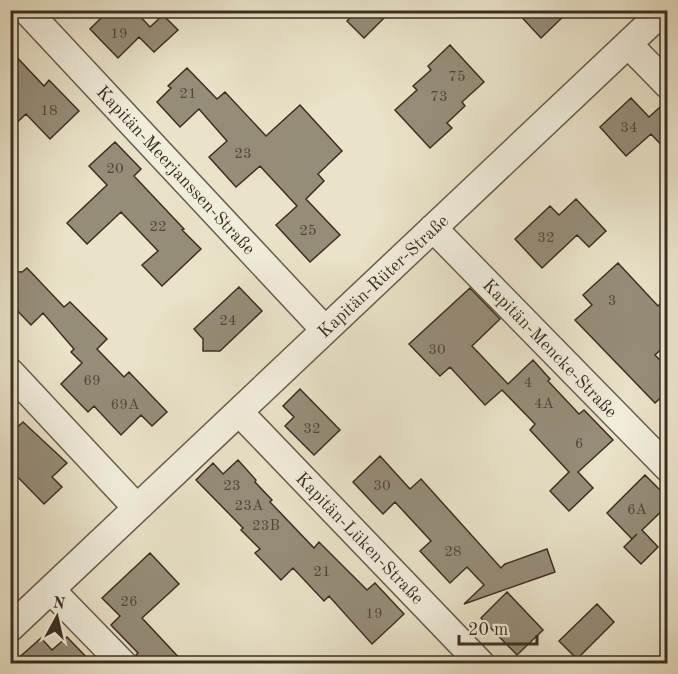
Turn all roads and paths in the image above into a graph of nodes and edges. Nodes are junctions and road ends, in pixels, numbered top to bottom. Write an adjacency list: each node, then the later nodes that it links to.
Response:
1 (26, 10): 6 (street, Kapitän-Meerjanssen-Straße)
2 (664, 10): 3 (street, Kapitän-Rüter-Straße)
3 (628, 44): 4 (street); 5 (street, Kapitän-Rüter-Straße)
4 (668, 85)
5 (433, 228): 6 (street, Kapitän-Rüter-Straße); 9 (street, Kapitän-Mencke-Straße)
6 (325, 330): 8 (street, Kapitän-Rüter-Straße)
7 (10, 372): 10 (street)
8 (239, 411): 10 (street, Kapitän-Rüter-Straße); 14 (street, Kapitän-Lüken-Straße)
9 (668, 468)
10 (137, 508): 11 (street, Kapitän-Rüter-Straße)
11 (51, 590): 12 (street, Kapitän-Rüter-Straße); 13 (street)
12 (10, 628)
13 (123, 663)
14 (481, 663)

